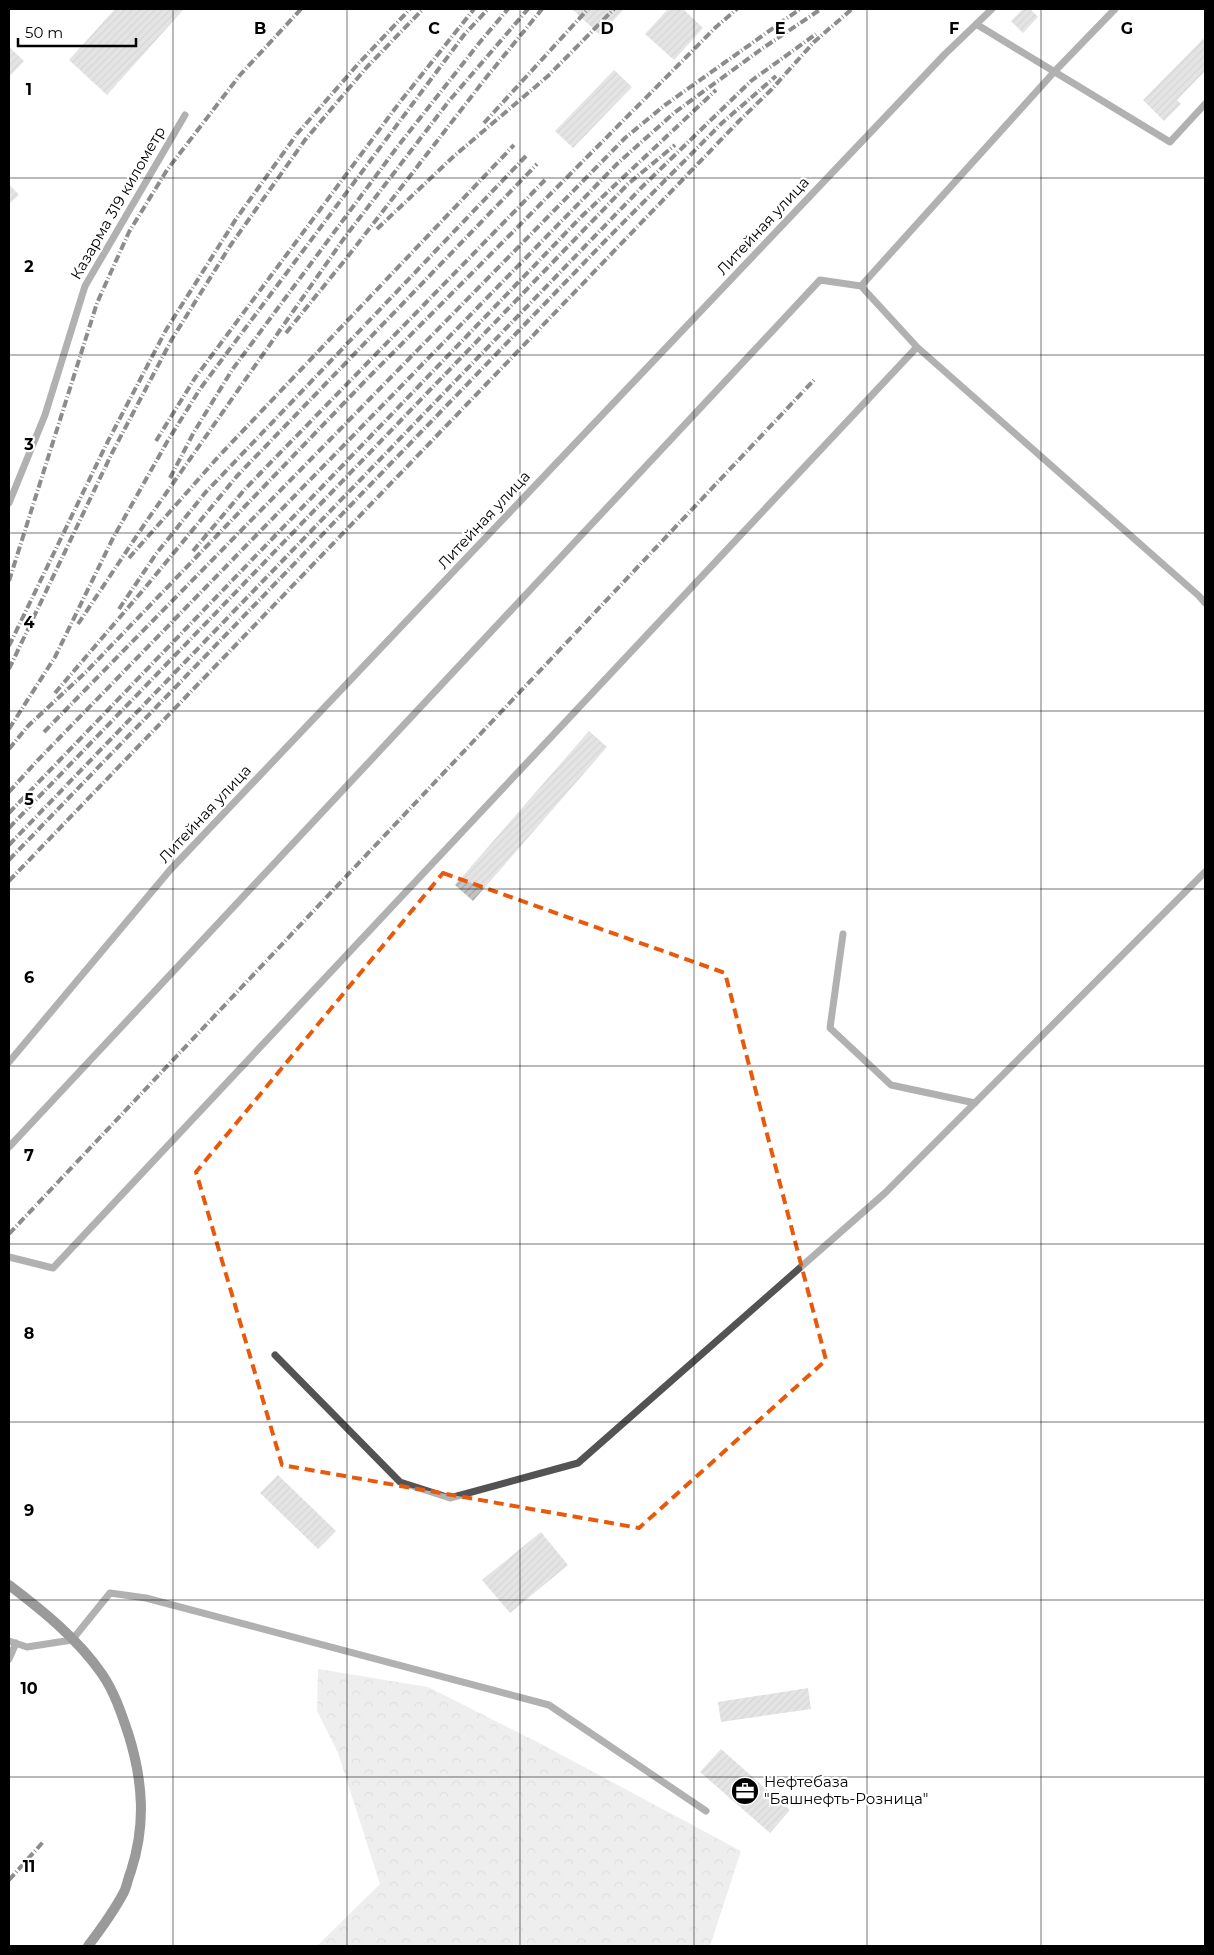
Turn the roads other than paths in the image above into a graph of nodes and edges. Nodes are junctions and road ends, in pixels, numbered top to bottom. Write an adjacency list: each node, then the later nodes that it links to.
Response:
1 (992, 9): 3 (lane, Литейная улица)
2 (1115, 9): 4 (lane)
3 (976, 24): 4 (lane); 13 (lane, Литейная улица)
4 (1055, 71): 5 (lane); 7 (lane)
5 (1205, 104)
6 (185, 115): 9 (lane, Казарма 319 километр)
7 (861, 286): 8 (lane); 15 (lane)
8 (918, 347): 10 (lane); 16 (lane)
9 (9, 504)
10 (1205, 604)
11 (1205, 872): 14 (lane)
12 (843, 934): 14 (lane)
13 (9, 1062)
14 (975, 1103): 17 (lane)
15 (9, 1147)
16 (9, 1257)
17 (275, 1355)
18 (9, 1585): 19 (main road)
19 (72, 1640): 20 (lane); 22 (lane); 23 (main road)
20 (12, 1642): 21 (lane)
21 (9, 1659)
22 (706, 1811)
23 (88, 1946)

